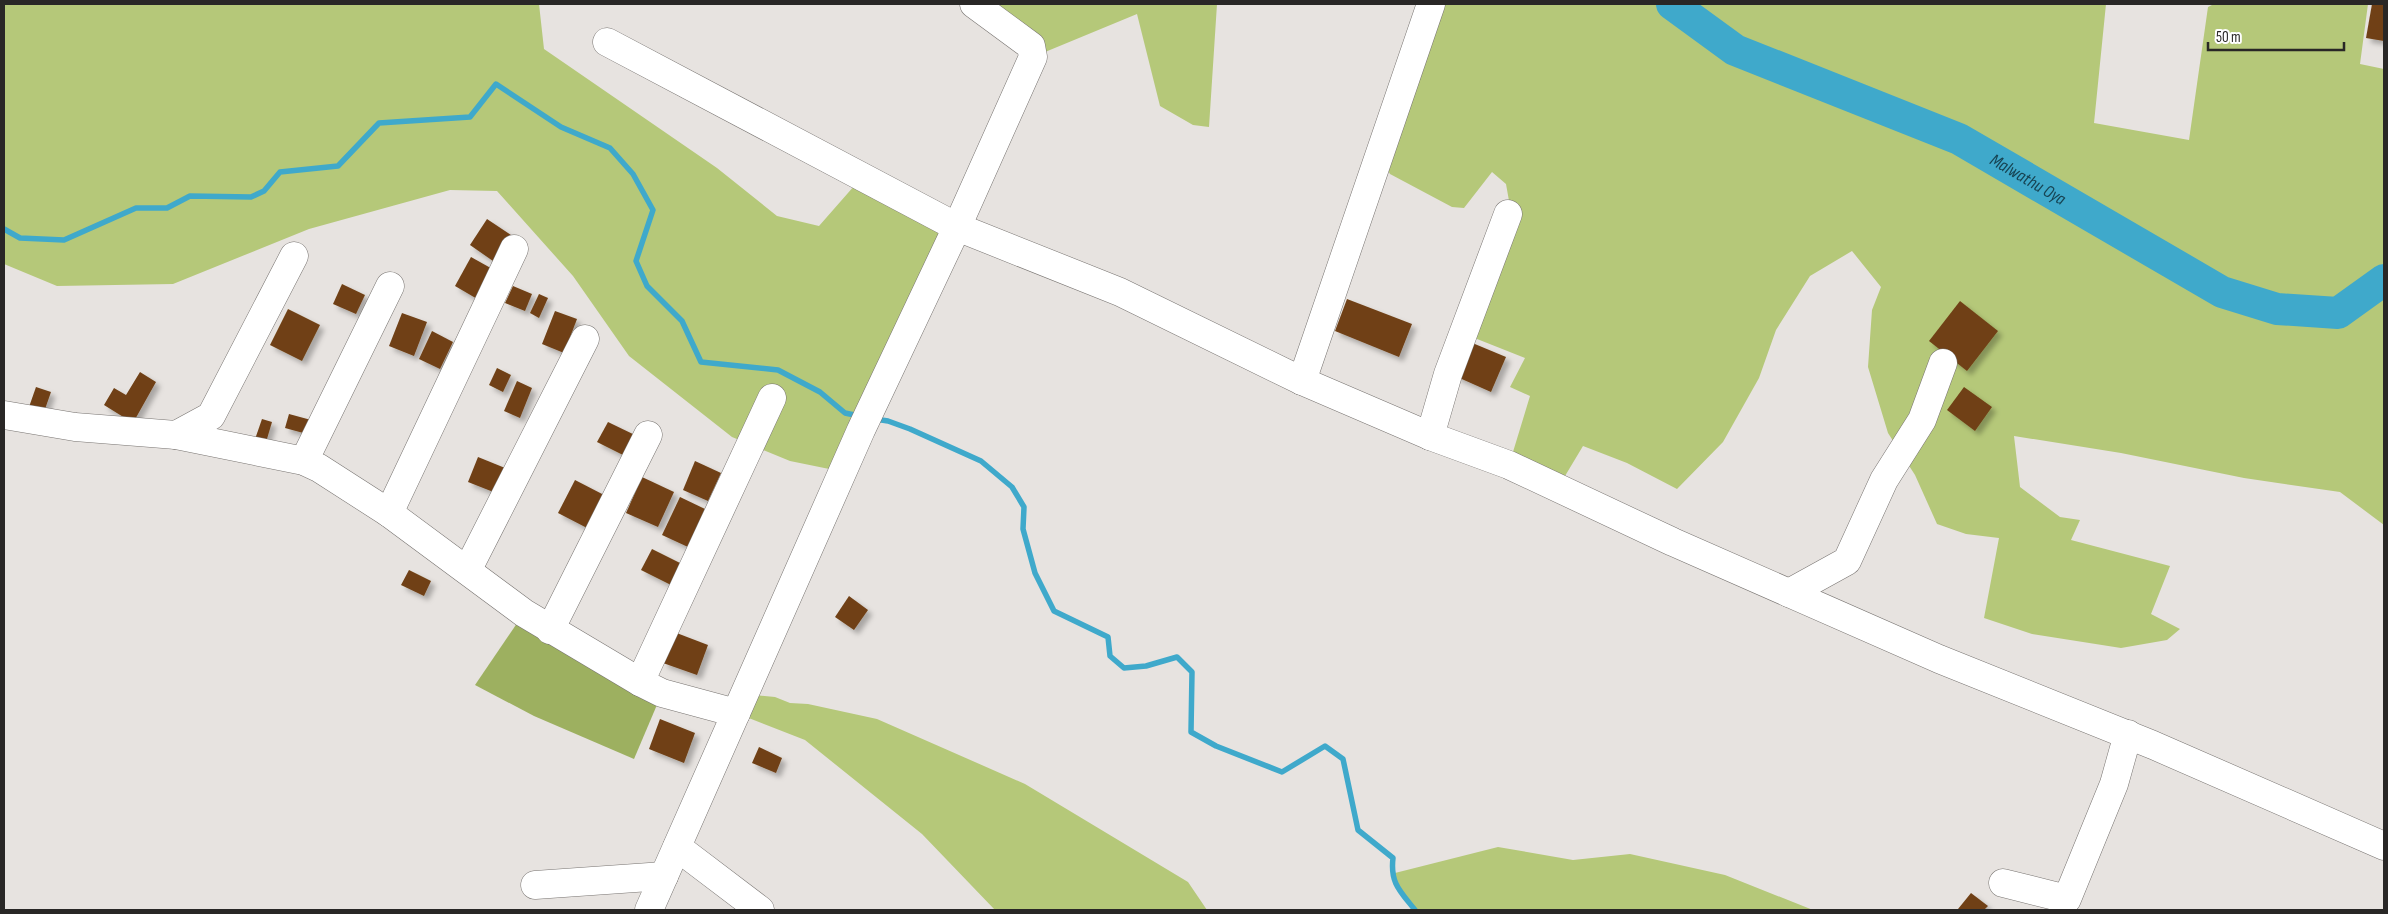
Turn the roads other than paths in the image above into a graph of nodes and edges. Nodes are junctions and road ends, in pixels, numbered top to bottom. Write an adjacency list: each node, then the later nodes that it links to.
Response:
1 (974, 4): 5 (street)
2 (1431, 4): 11 (street)
3 (606, 42): 5 (street)
4 (1508, 214): 16 (street)
5 (957, 227): 11 (street); 23 (street)
6 (514, 249): 18 (street)
7 (294, 256): 14 (street)
8 (390, 286): 17 (street)
9 (585, 339): 19 (street)
10 (1943, 363): 20 (street)
11 (1302, 381): 16 (street)
12 (772, 398): 22 (street)
13 (4, 414): 14 (street)
14 (176, 435): 17 (street)
15 (648, 435): 21 (street)
16 (1430, 436): 20 (street)
17 (304, 461): 18 (street)
18 (389, 512): 19 (street)
19 (468, 569): 21 (street)
20 (1789, 593): 24 (street)
21 (550, 630): 22 (street)
22 (640, 682): 23 (street)
23 (736, 713): 26 (street)
24 (2128, 734): 25 (street); 28 (street)
25 (2384, 846)
26 (677, 847): 27 (street); 31 (street)
27 (664, 876): 29 (street); 30 (street)
28 (2002, 883)
29 (535, 885)
30 (649, 910)
31 (760, 910)

